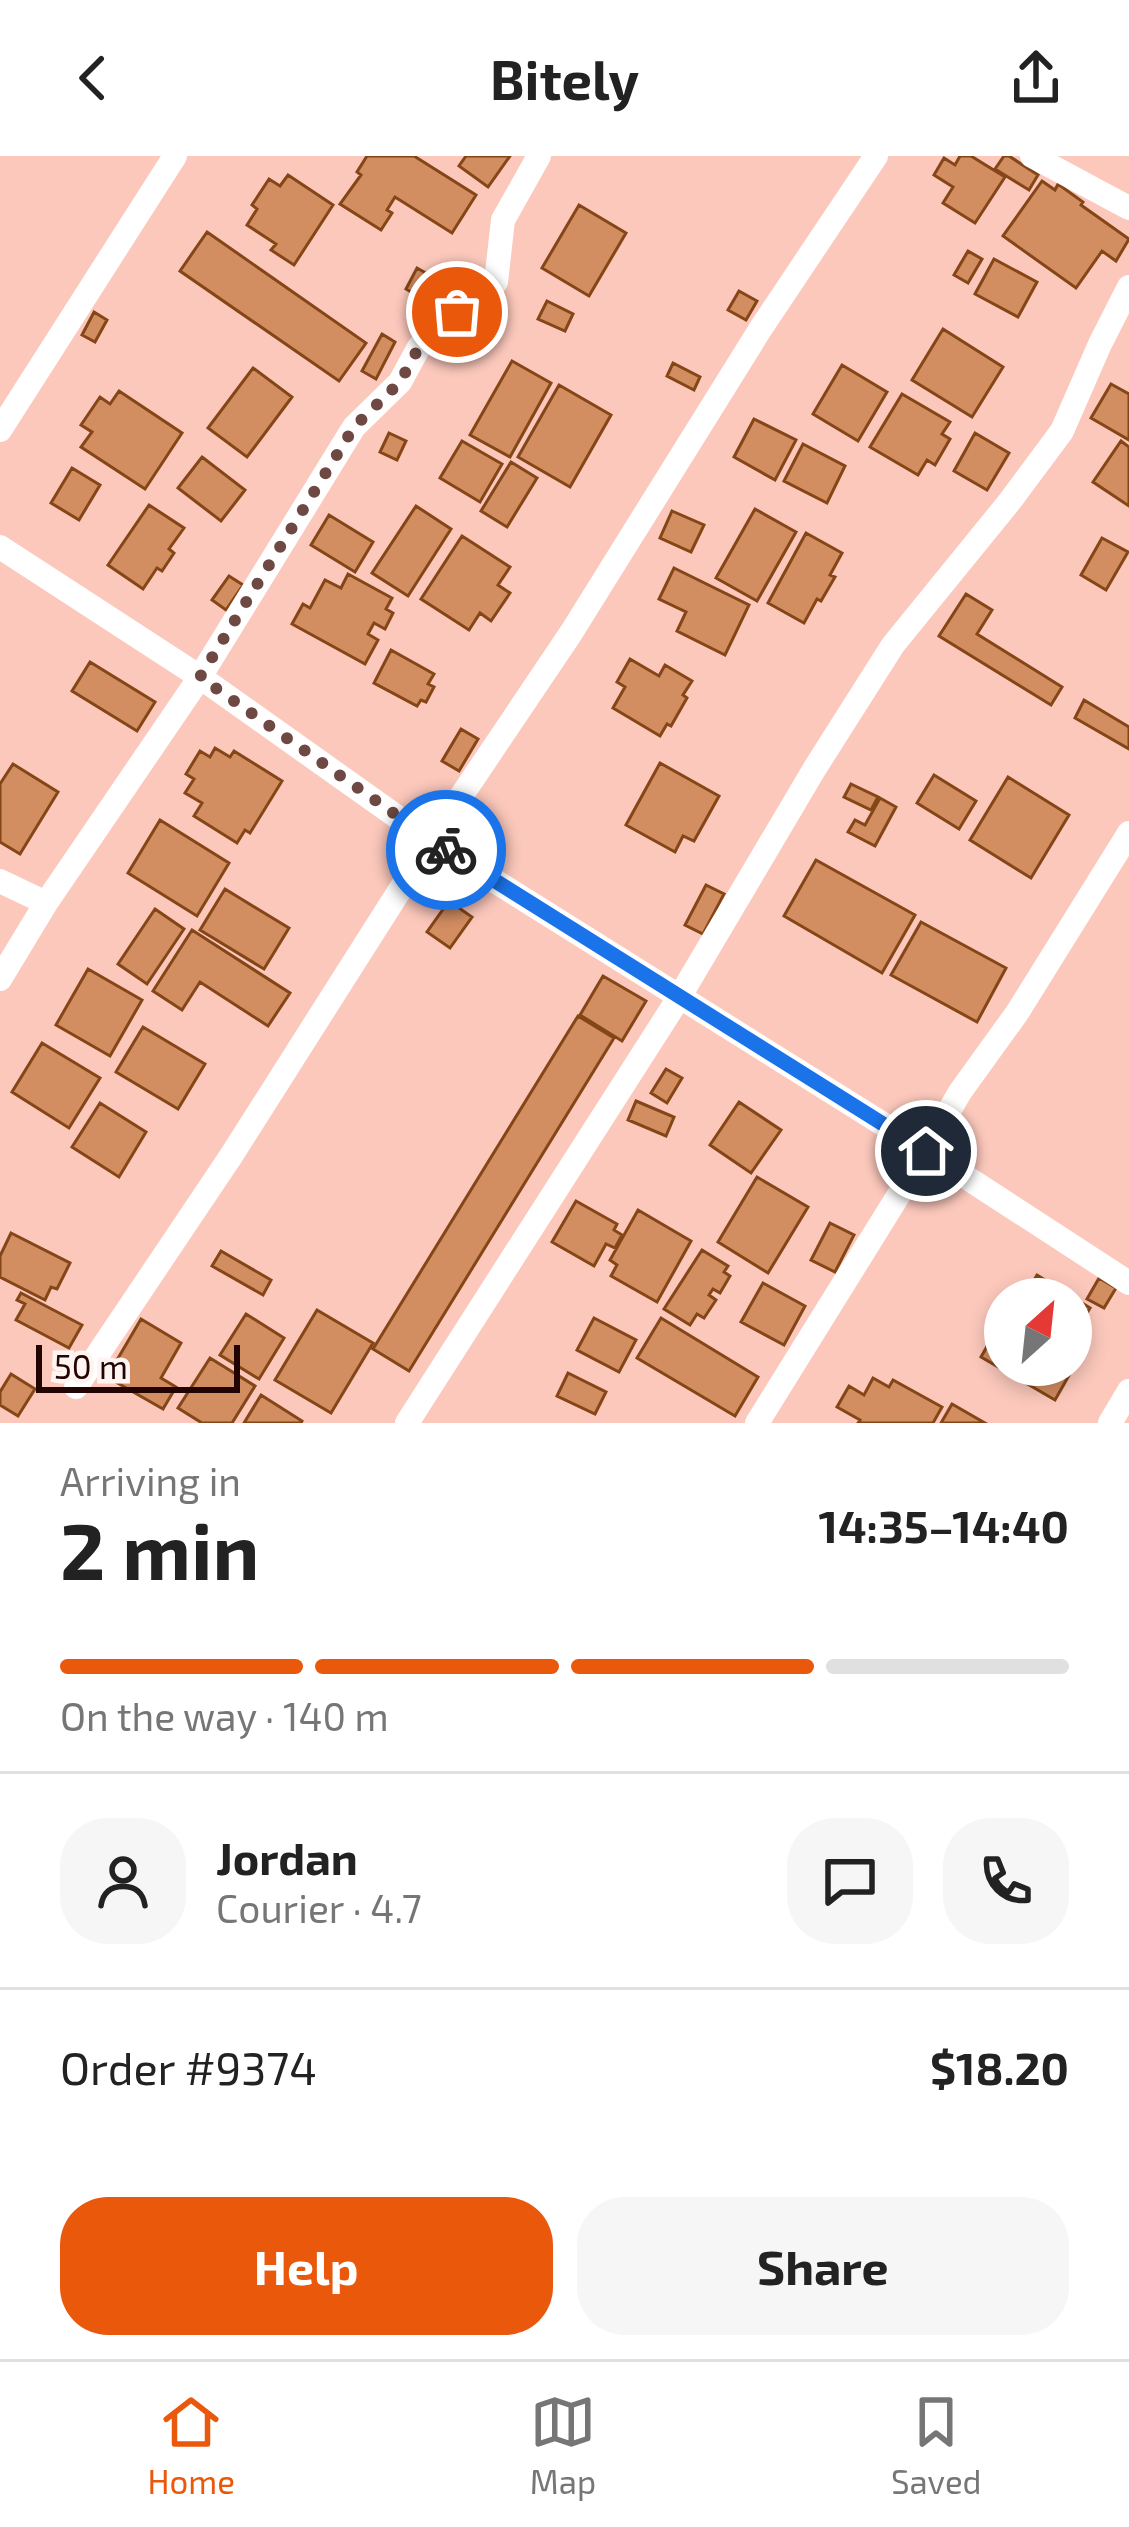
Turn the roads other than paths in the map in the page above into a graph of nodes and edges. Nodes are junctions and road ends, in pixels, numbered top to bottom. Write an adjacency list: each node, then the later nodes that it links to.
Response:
1 (175, 156): 7 (street)
2 (539, 156): 9 (street)
3 (876, 156): 11 (street)
4 (1032, 156): 5 (street)
5 (1129, 208)
6 (1129, 287): 15 (street)
7 (0, 430)
8 (0, 547): 9 (street)
9 (200, 677): 11 (street); 13 (street)
10 (1129, 832): 16 (street)
11 (431, 841): 15 (street); 18 (street)
12 (0, 881): 13 (street)
13 (46, 903): 14 (street)
14 (0, 979)
15 (680, 996): 16 (street); 20 (street)
16 (926, 1151): 17 (street); 21 (street)
17 (1129, 1283)
18 (76, 1388)
19 (1129, 1390): 22 (street)
20 (406, 1423)
21 (757, 1423)
22 (1110, 1423)

